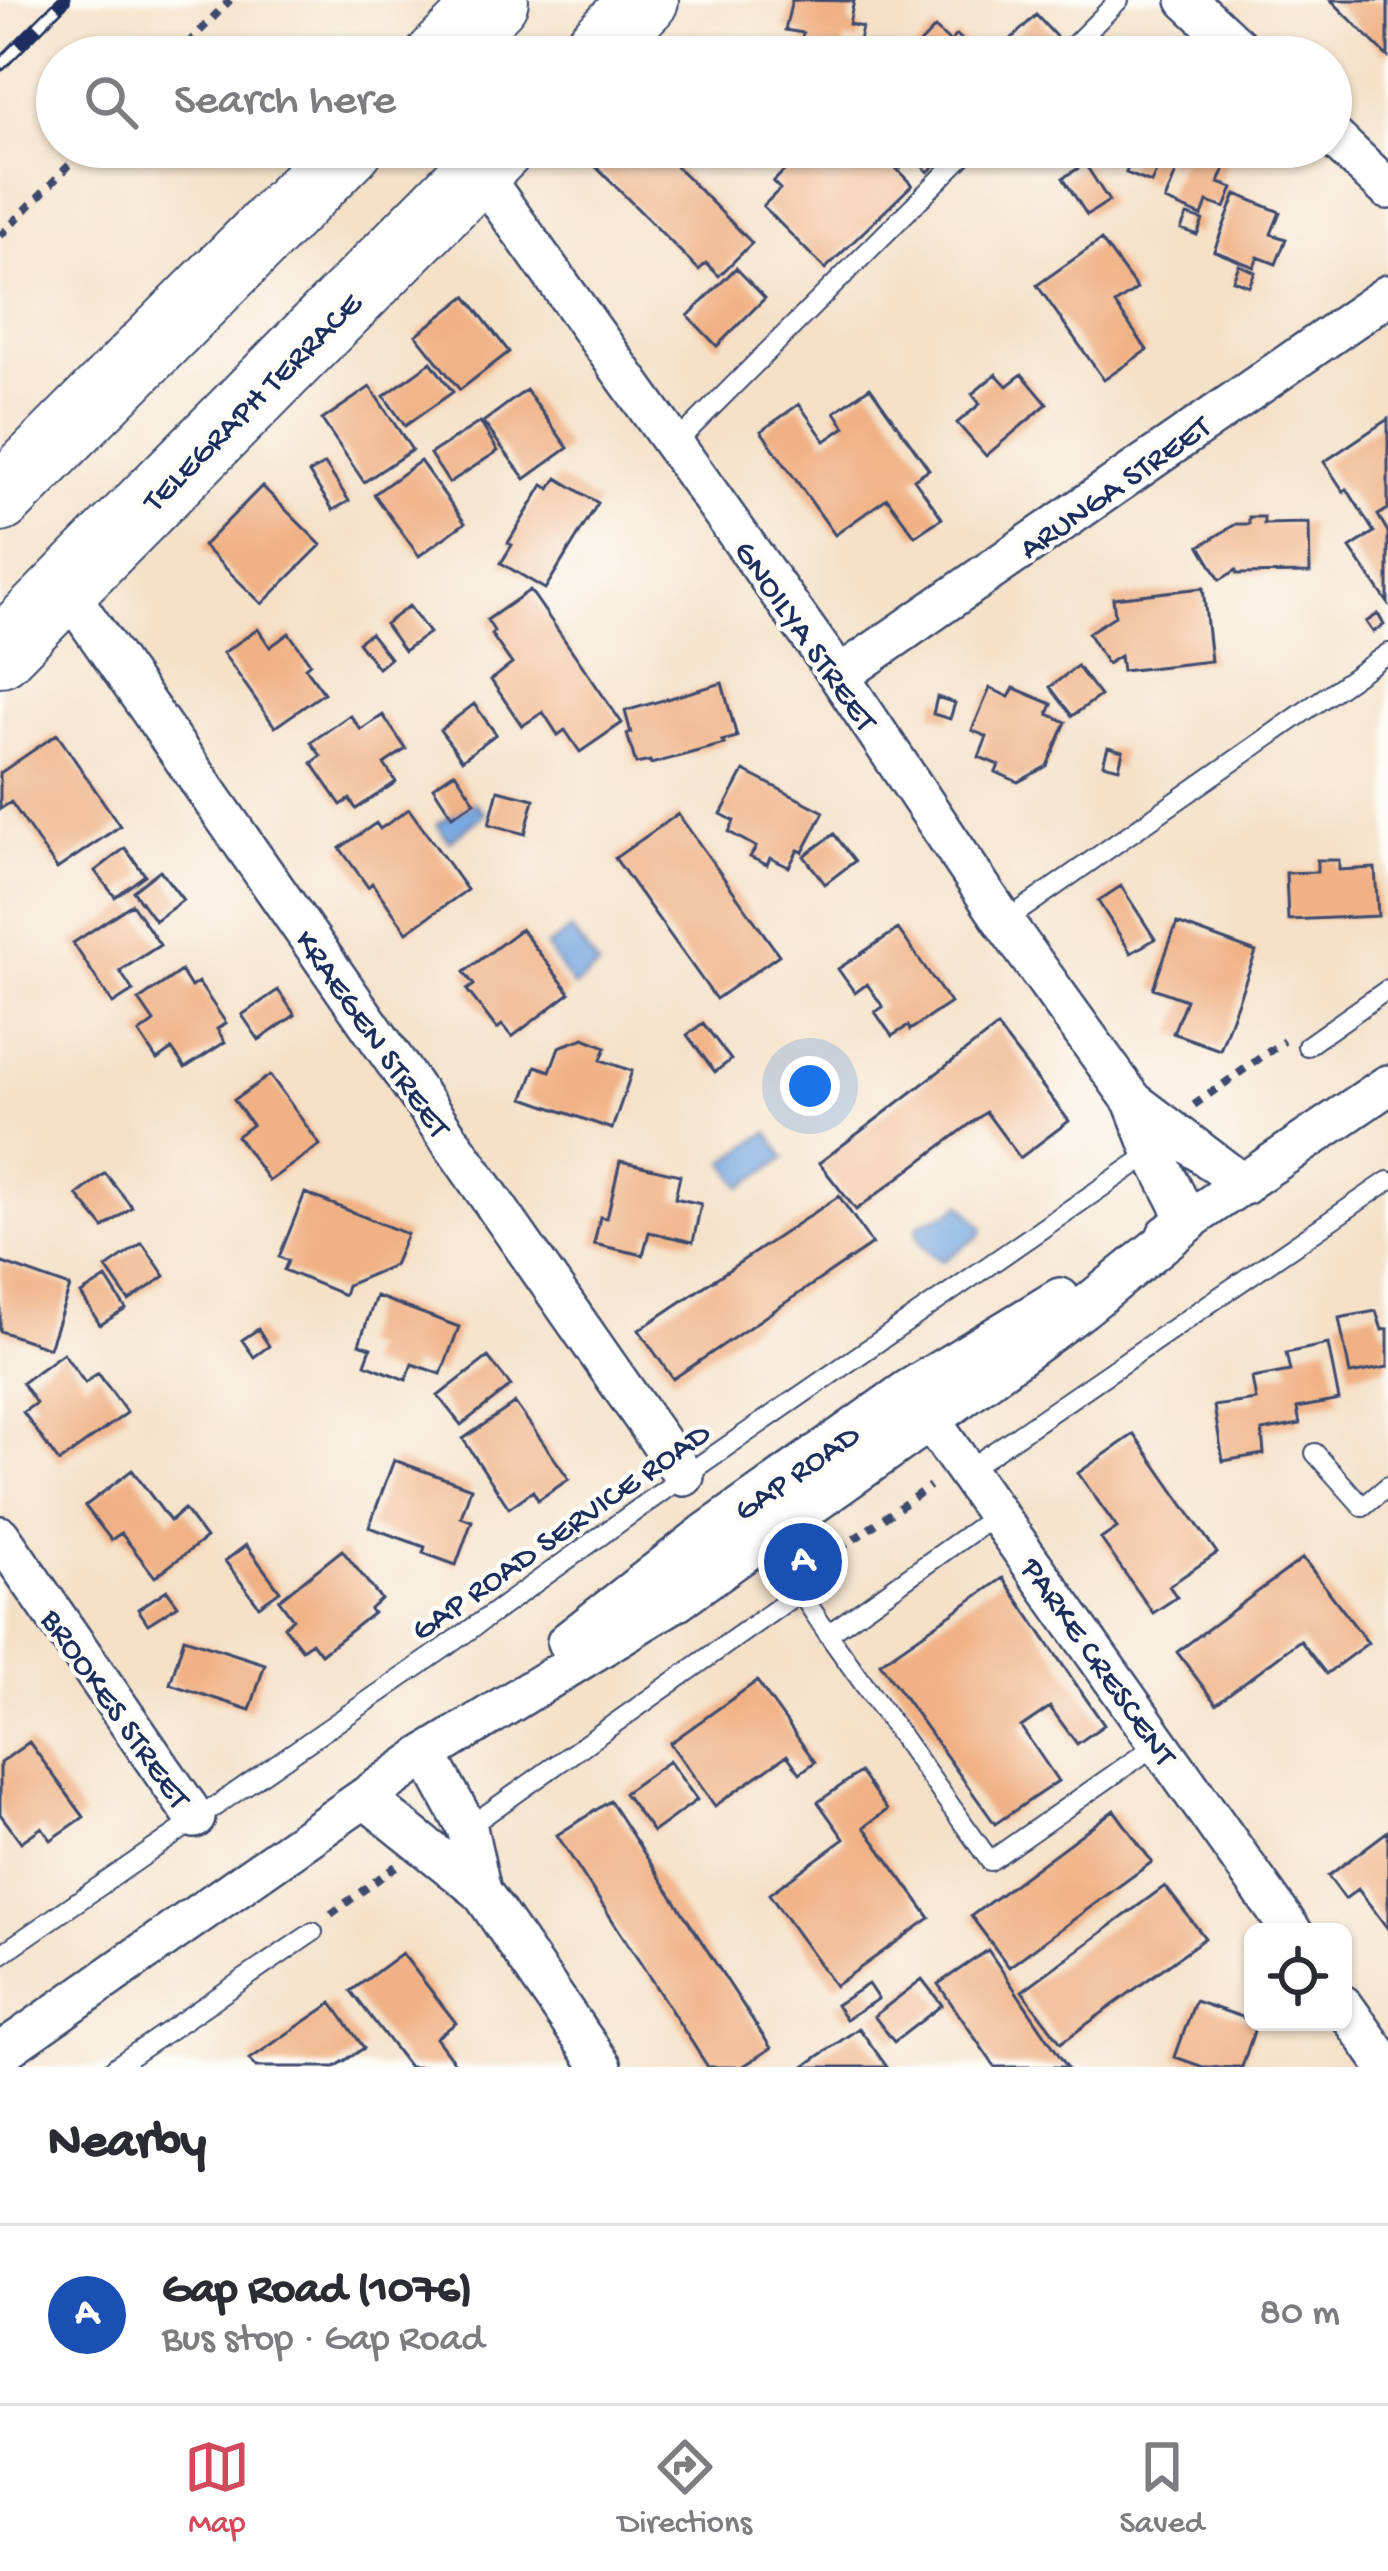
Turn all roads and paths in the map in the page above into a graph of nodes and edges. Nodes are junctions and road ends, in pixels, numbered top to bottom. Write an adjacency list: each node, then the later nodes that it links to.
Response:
1 (230, 0): 6 (path)
2 (495, 0): 7 (highway)
3 (646, 0): 8 (highway)
4 (1119, 0): 9 (lane)
5 (1187, 0): 10 (street)
6 (195, 36)
7 (460, 36)
8 (610, 36)
9 (1083, 36)
10 (1226, 36)
11 (1352, 155): 17 (street)
12 (66, 168): 18 (path)
13 (329, 168): 21 (highway)
14 (479, 168): 22 (highway, TELEGRAPH TERRACE)
15 (495, 168): 20 (street, GNOILYA STREET)
16 (951, 168): 20 (lane)
17 (1388, 189)
18 (0, 236)
19 (1388, 295): 25 (street, ARUNGA STREET)
20 (674, 445): 25 (street, GNOILYA STREET)
21 (0, 499)
22 (65, 587): 23 (highway, TELEGRAPH TERRACE); 37 (street, KRAEGEN STREET)
23 (0, 653)
24 (1388, 653): 26 (lane)
25 (839, 676): 26 (street, GNOILYA STREET)
26 (1004, 922): 30 (street, GNOILYA STREET)
27 (1388, 988): 28 (lane)
28 (1307, 1046): 30 (path)
29 (1388, 1085): 32 (street, GAP ROAD)
30 (1159, 1138): 32 (street); 33 (street, GNOILYA STREET); 37 (lane, GAP ROAD SERVICE ROAD)
31 (1388, 1181): 36 (lane)
32 (1244, 1185): 33 (street, GAP ROAD)
33 (1189, 1222): 34 (street, GAP ROAD)
34 (920, 1405): 36 (street, PARKE CRESCENT); 44 (street, GAP ROAD)
35 (1316, 1453): 38 (lane)
36 (965, 1467): 39 (street, PARKE CRESCENT); 41 (path)
37 (684, 1476): 46 (lane, GAP ROAD SERVICE ROAD)
38 (1388, 1486)
39 (997, 1514): 42 (lane); 43 (street, PARKE CRESCENT)
40 (0, 1536): 46 (street, BROOKES STREET)
41 (800, 1592): 42 (lane); 47 (lane)
42 (827, 1634): 43 (lane)
43 (1159, 1743): 50 (street, PARKE CRESCENT)
44 (427, 1754): 45 (street, GAP ROAD); 47 (street)
45 (365, 1798): 48 (street); 54 (street, GAP ROAD)
46 (195, 1818): 52 (lane, GAP ROAD SERVICE ROAD)
47 (467, 1828): 48 (street); 49 (street)
48 (429, 1849): 49 (street); 51 (path)
49 (481, 1891): 56 (street)
50 (1286, 1923)
51 (313, 1932): 55 (lane)
52 (0, 1955)
53 (1352, 2018): 57 (street)
54 (0, 2053)
55 (115, 2067)
56 (602, 2067)
57 (1387, 2067)

